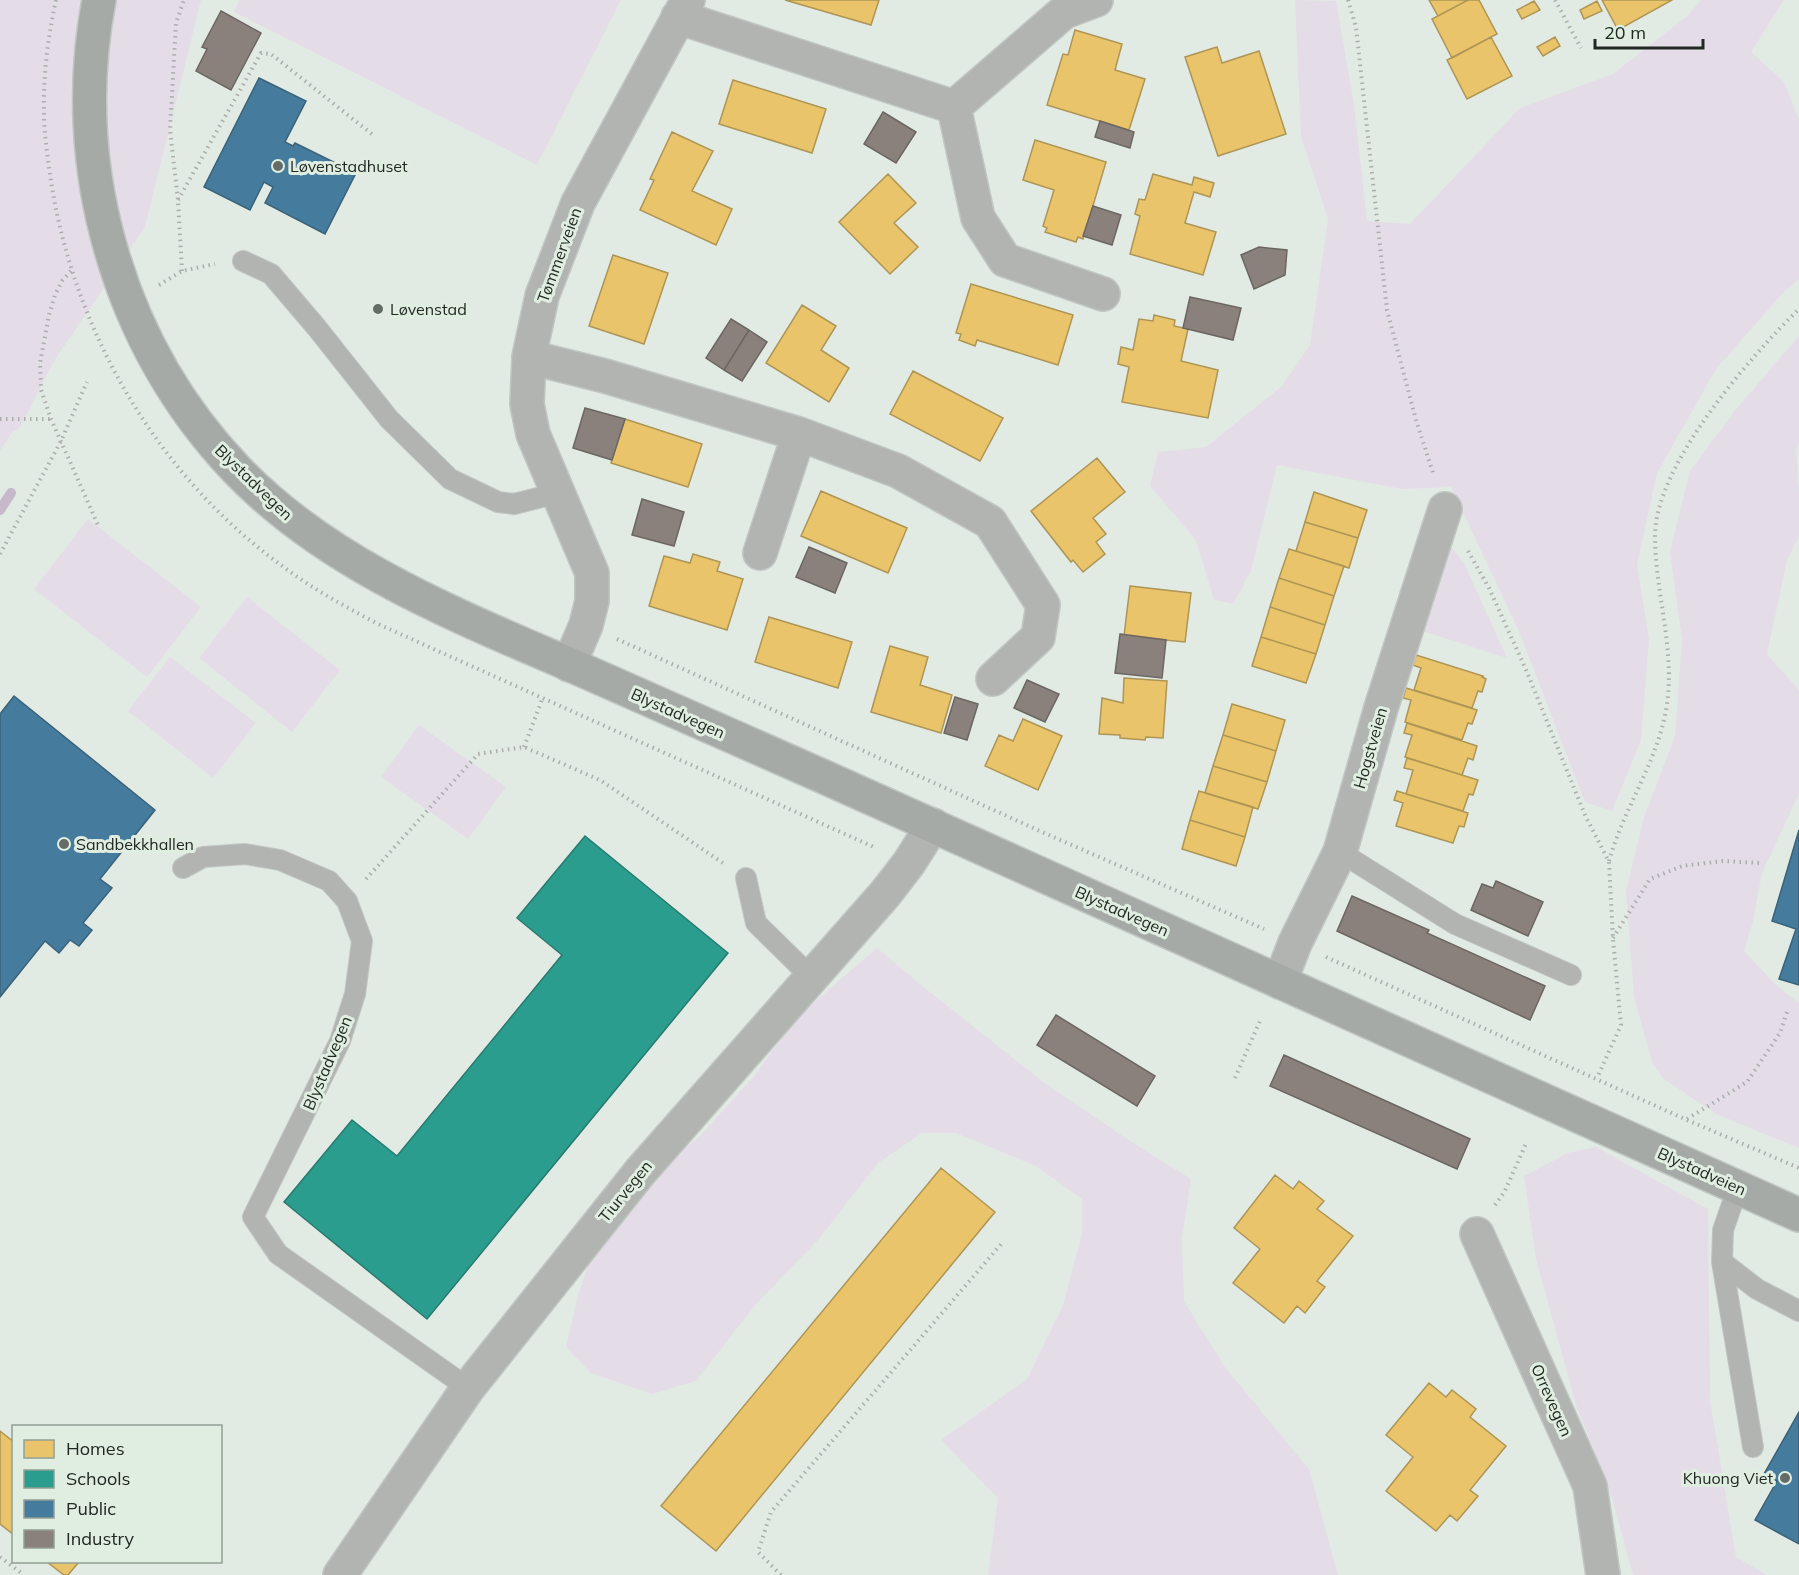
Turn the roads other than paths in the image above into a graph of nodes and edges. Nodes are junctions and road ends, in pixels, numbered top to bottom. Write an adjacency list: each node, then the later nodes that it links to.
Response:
1 (99, 0): 12 (main road, Blystadvegen)
2 (1096, 0): 4 (street)
3 (683, 9): 4 (street); 7 (street, Tømmerveien)
4 (954, 106): 6 (street)
5 (243, 261): 9 (lane)
6 (1103, 294)
7 (529, 357): 8 (street); 9 (street, Tømmerveien)
8 (799, 435): 11 (street); 13 (street)
9 (558, 493): 12 (street, Tømmerveien)
10 (1445, 509): 15 (street, Hogstveien)
11 (760, 553)
12 (569, 665): 14 (main road, Blystadvegen)
13 (993, 679)
14 (933, 825): 19 (street, Tiurvegen); 20 (main road, Blystadvegen)
15 (1340, 852): 18 (lane); 20 (street, Hogstveien)
16 (183, 867): 27 (lane, Blystadvegen)
17 (746, 878): 19 (lane)
18 (1571, 975)
19 (811, 978): 27 (street, Tiurvegen)
20 (1280, 982): 21 (main road, Blystadvegen)
21 (1605, 1127): 22 (main road, Blystadveien)
22 (1738, 1187): 23 (main road, Blystadveien); 25 (lane)
23 (1799, 1215)
24 (1476, 1233): 30 (street, Orrevegen)
25 (1722, 1262): 26 (lane); 28 (lane)
26 (1799, 1311)
27 (468, 1388): 29 (street, Tiurvegen)
28 (1753, 1447)
29 (340, 1575)
30 (1603, 1575)

